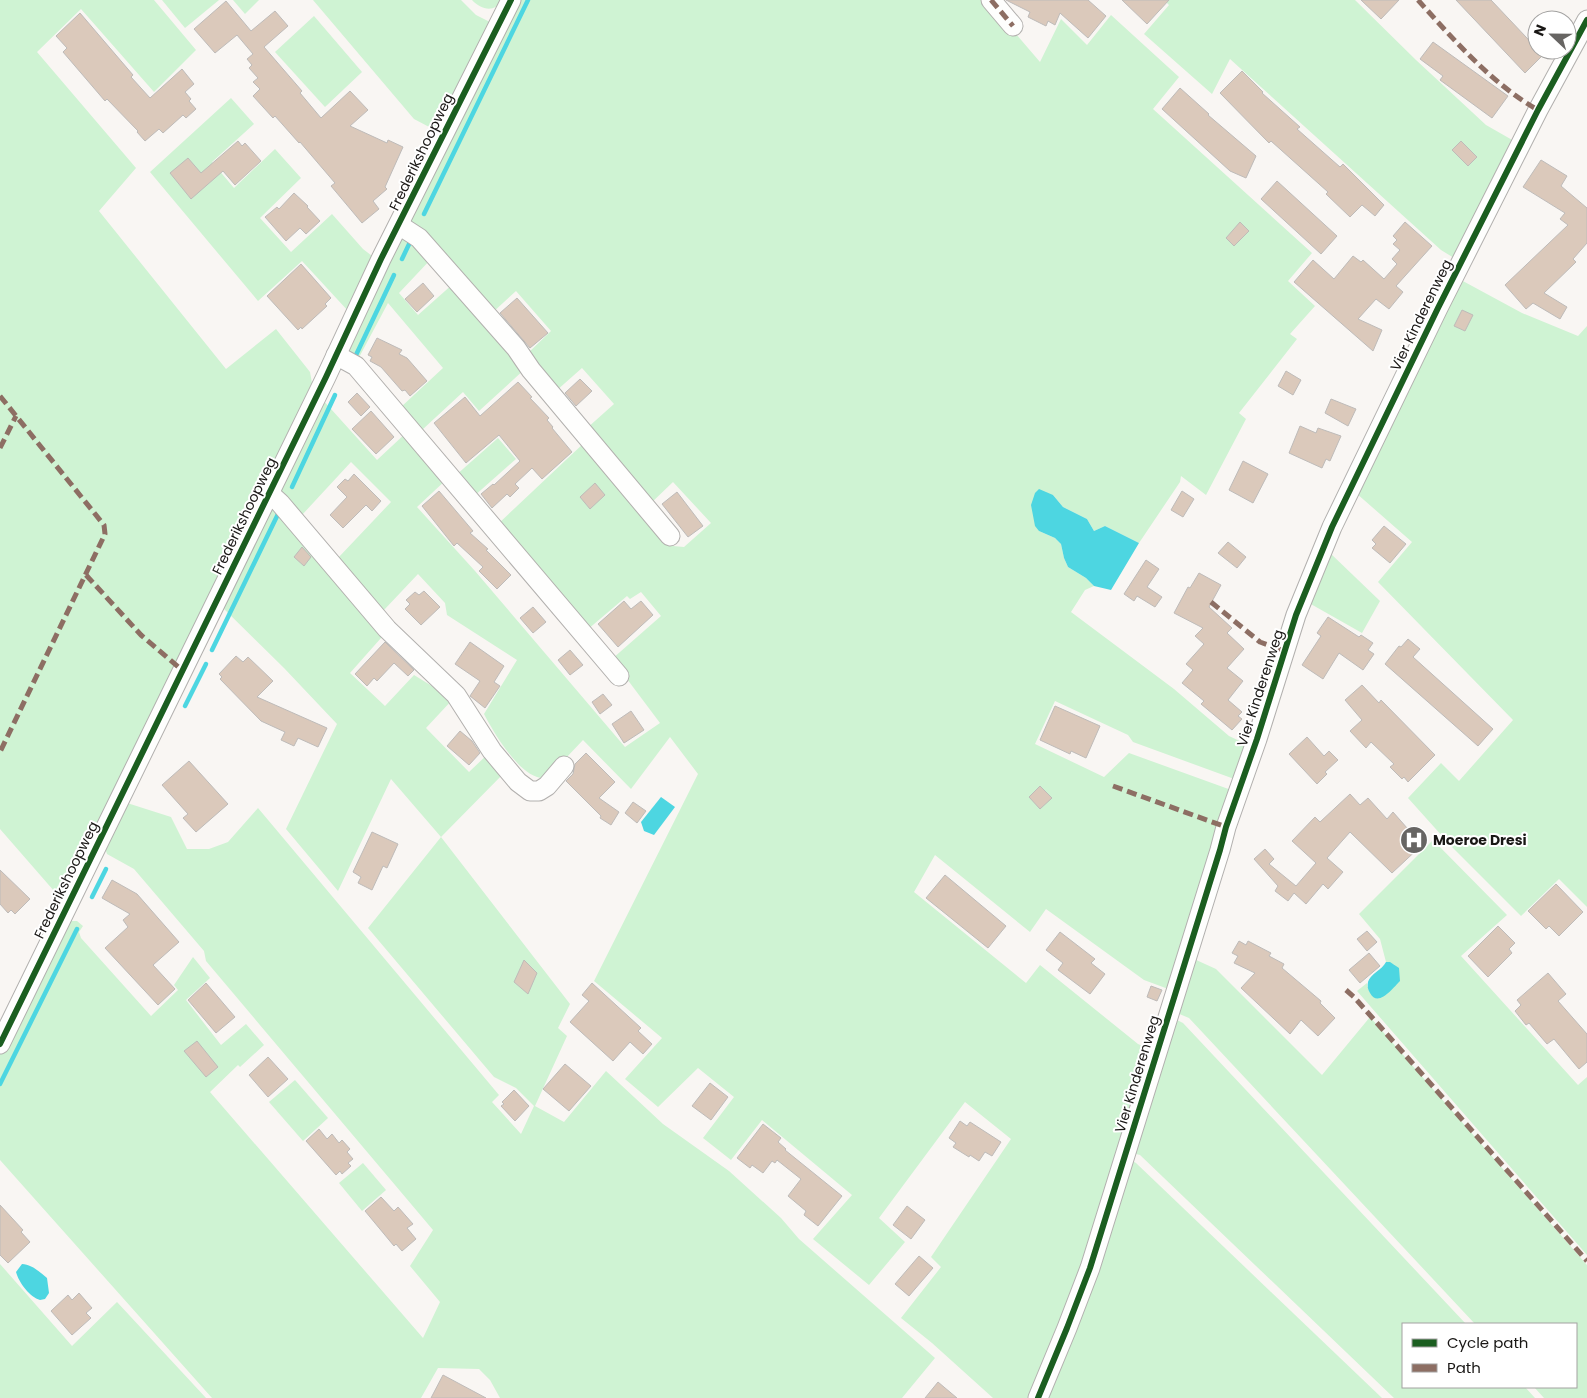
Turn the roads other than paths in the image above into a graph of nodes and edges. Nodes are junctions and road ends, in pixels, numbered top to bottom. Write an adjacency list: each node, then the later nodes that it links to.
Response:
1 (511, 0): 5 (street, Frederikshoopweg)
2 (991, 0): 4 (street)
3 (1587, 20): 12 (street, Vier Kinderenweg)
4 (1013, 26)
5 (398, 225): 6 (street, Frederikshoopweg); 8 (street)
6 (336, 356): 7 (street, Frederikshoopweg); 9 (street)
7 (269, 493): 10 (street); 11 (street, Frederikshoopweg)
8 (670, 536)
9 (619, 676)
10 (564, 766)
11 (0, 1044)
12 (1038, 1398)

